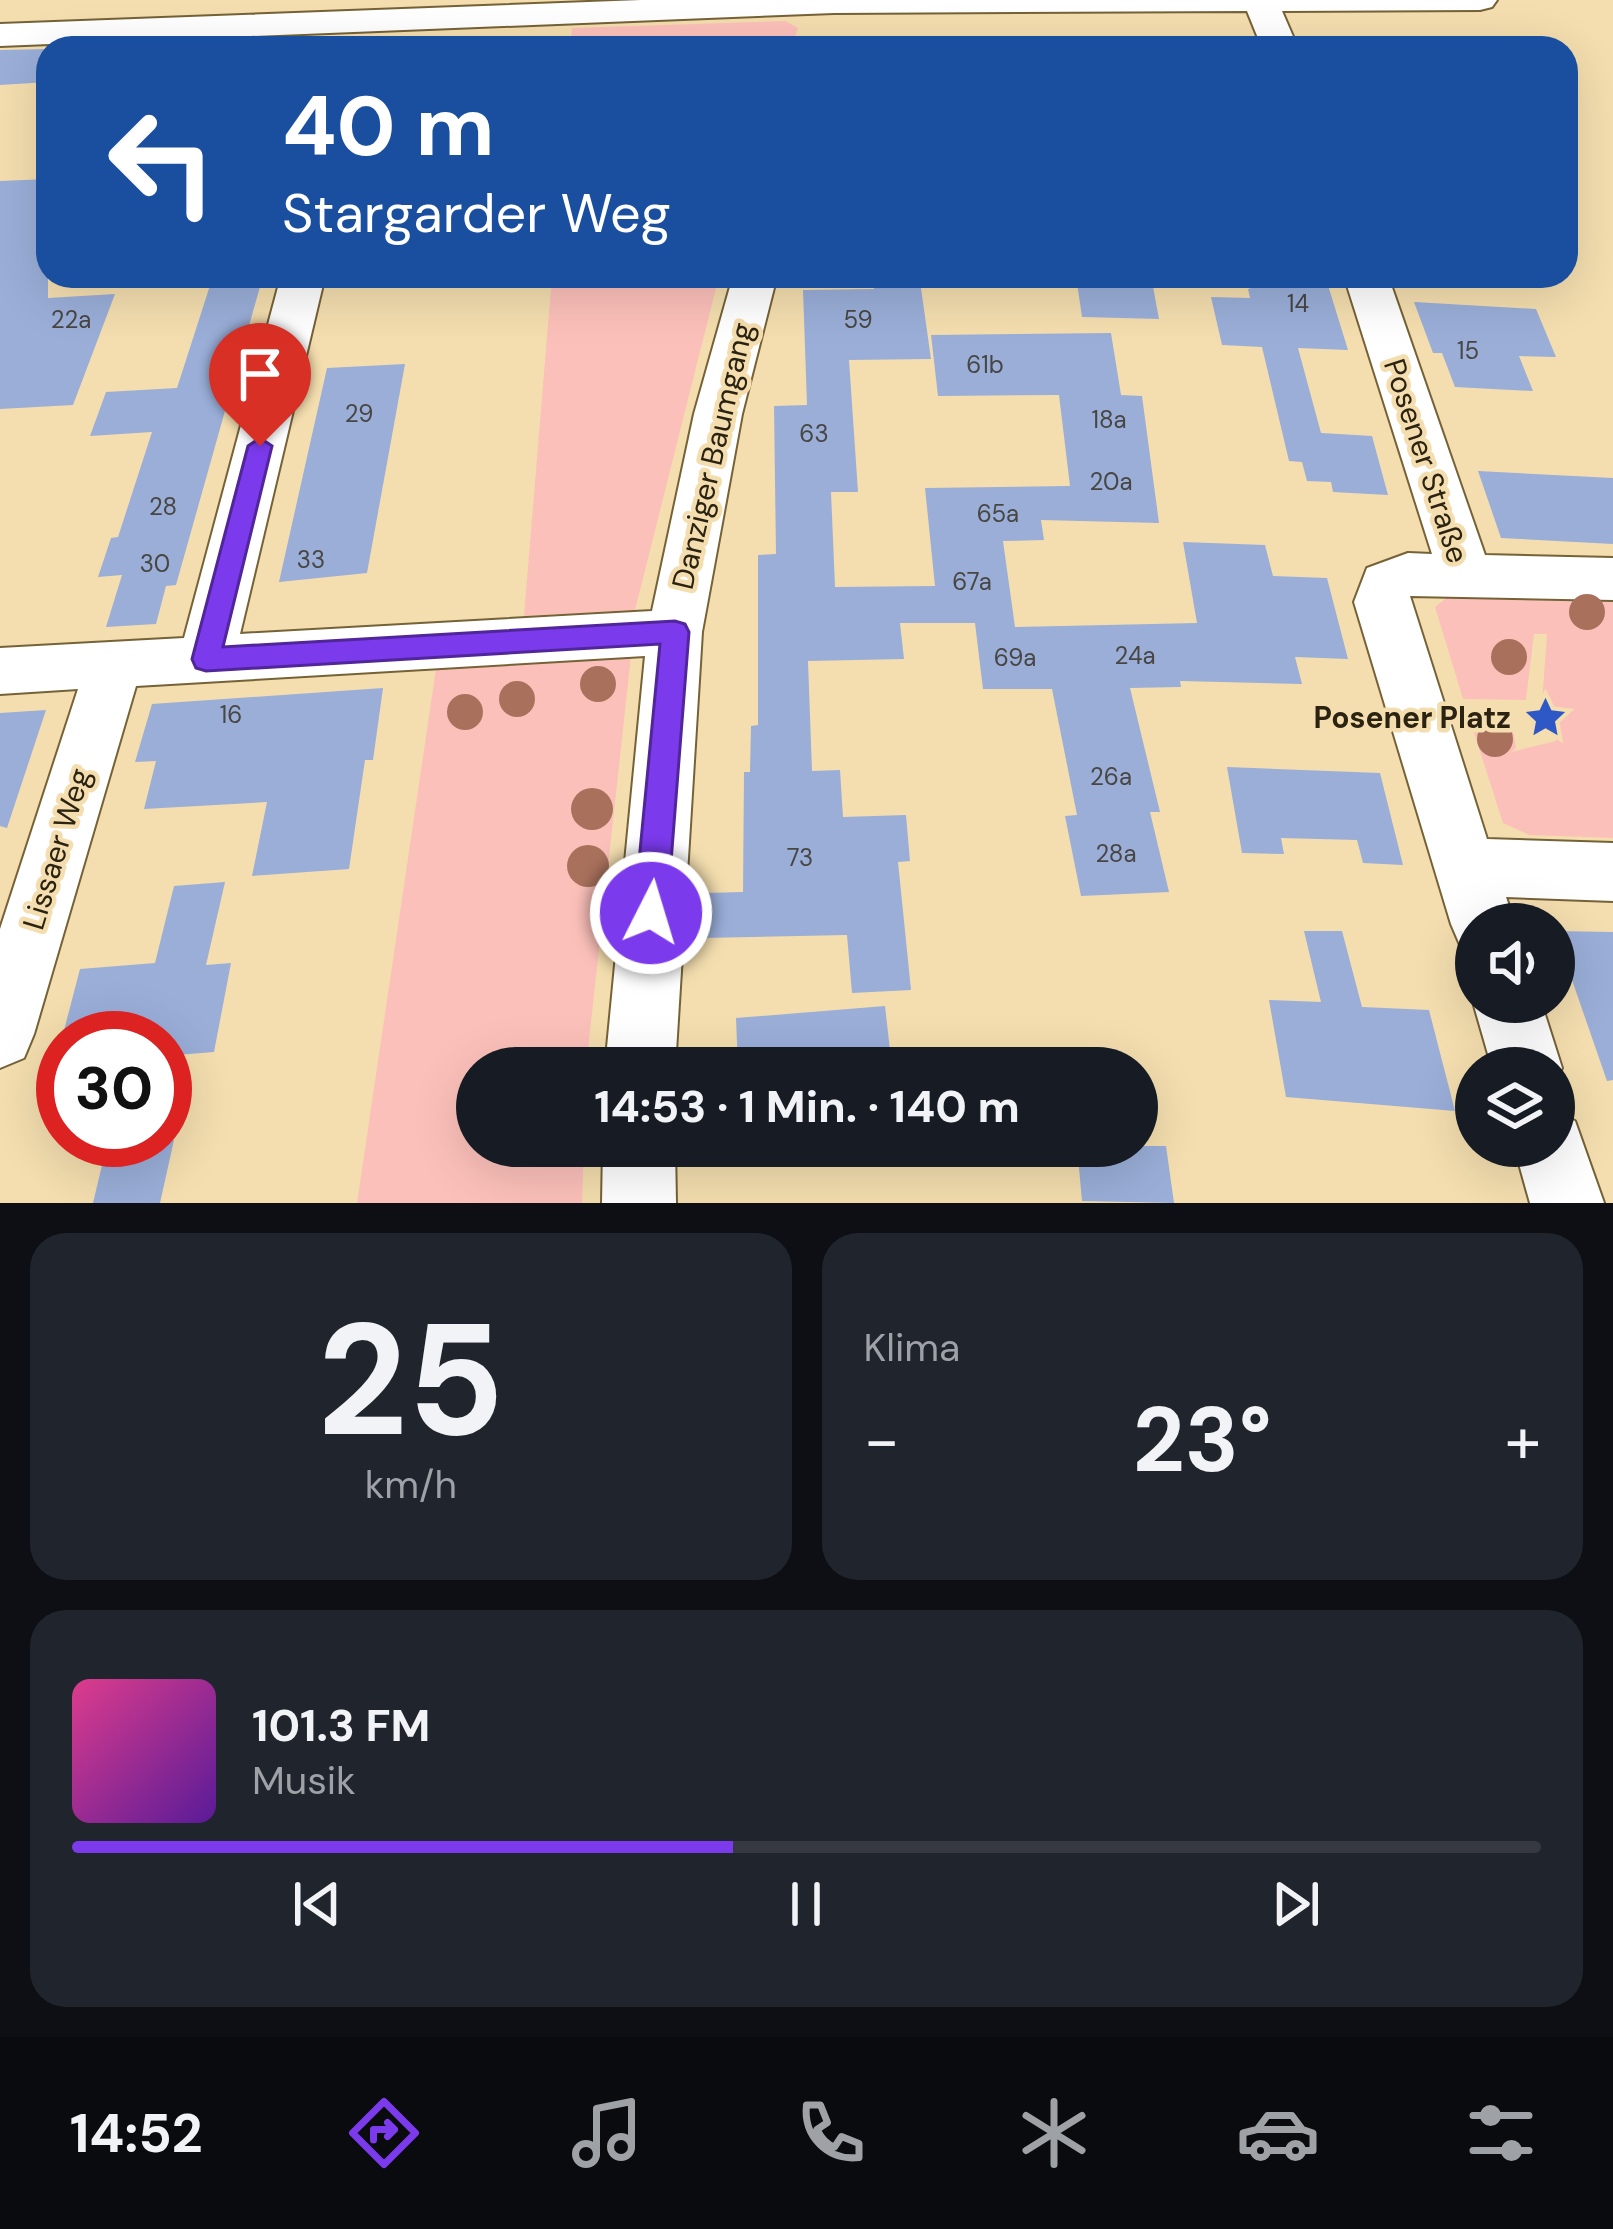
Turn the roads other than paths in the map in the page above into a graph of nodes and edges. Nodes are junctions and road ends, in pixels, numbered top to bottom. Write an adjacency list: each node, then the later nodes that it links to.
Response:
1 (1480, 0): 2 (street)
2 (1260, 1): 3 (street); 8 (street)
3 (834, 2): 4 (street); 7 (street)
4 (578, 6): 5 (street)
5 (368, 23): 6 (street)
6 (0, 35)
7 (824, 36)
8 (1275, 36)
9 (300, 288): 15 (street)
10 (752, 288): 14 (street, Danziger Baumgang)
11 (1370, 288): 12 (street, Posener Straße)
12 (1465, 575): 13 (street); 19 (street, Posener Straße)
13 (1613, 579)
14 (675, 632): 15 (street); 21 (street, Danziger Baumgang)
15 (206, 659): 16 (street)
16 (114, 664): 17 (street); 20 (street, Lissaer Weg)
17 (0, 671)
18 (1613, 872): 19 (street)
19 (1475, 896)
20 (0, 1034)
21 (642, 1047)
22 (639, 1167): 24 (street)
23 (1557, 1167): 25 (street)
24 (639, 1203)
25 (1568, 1203)

